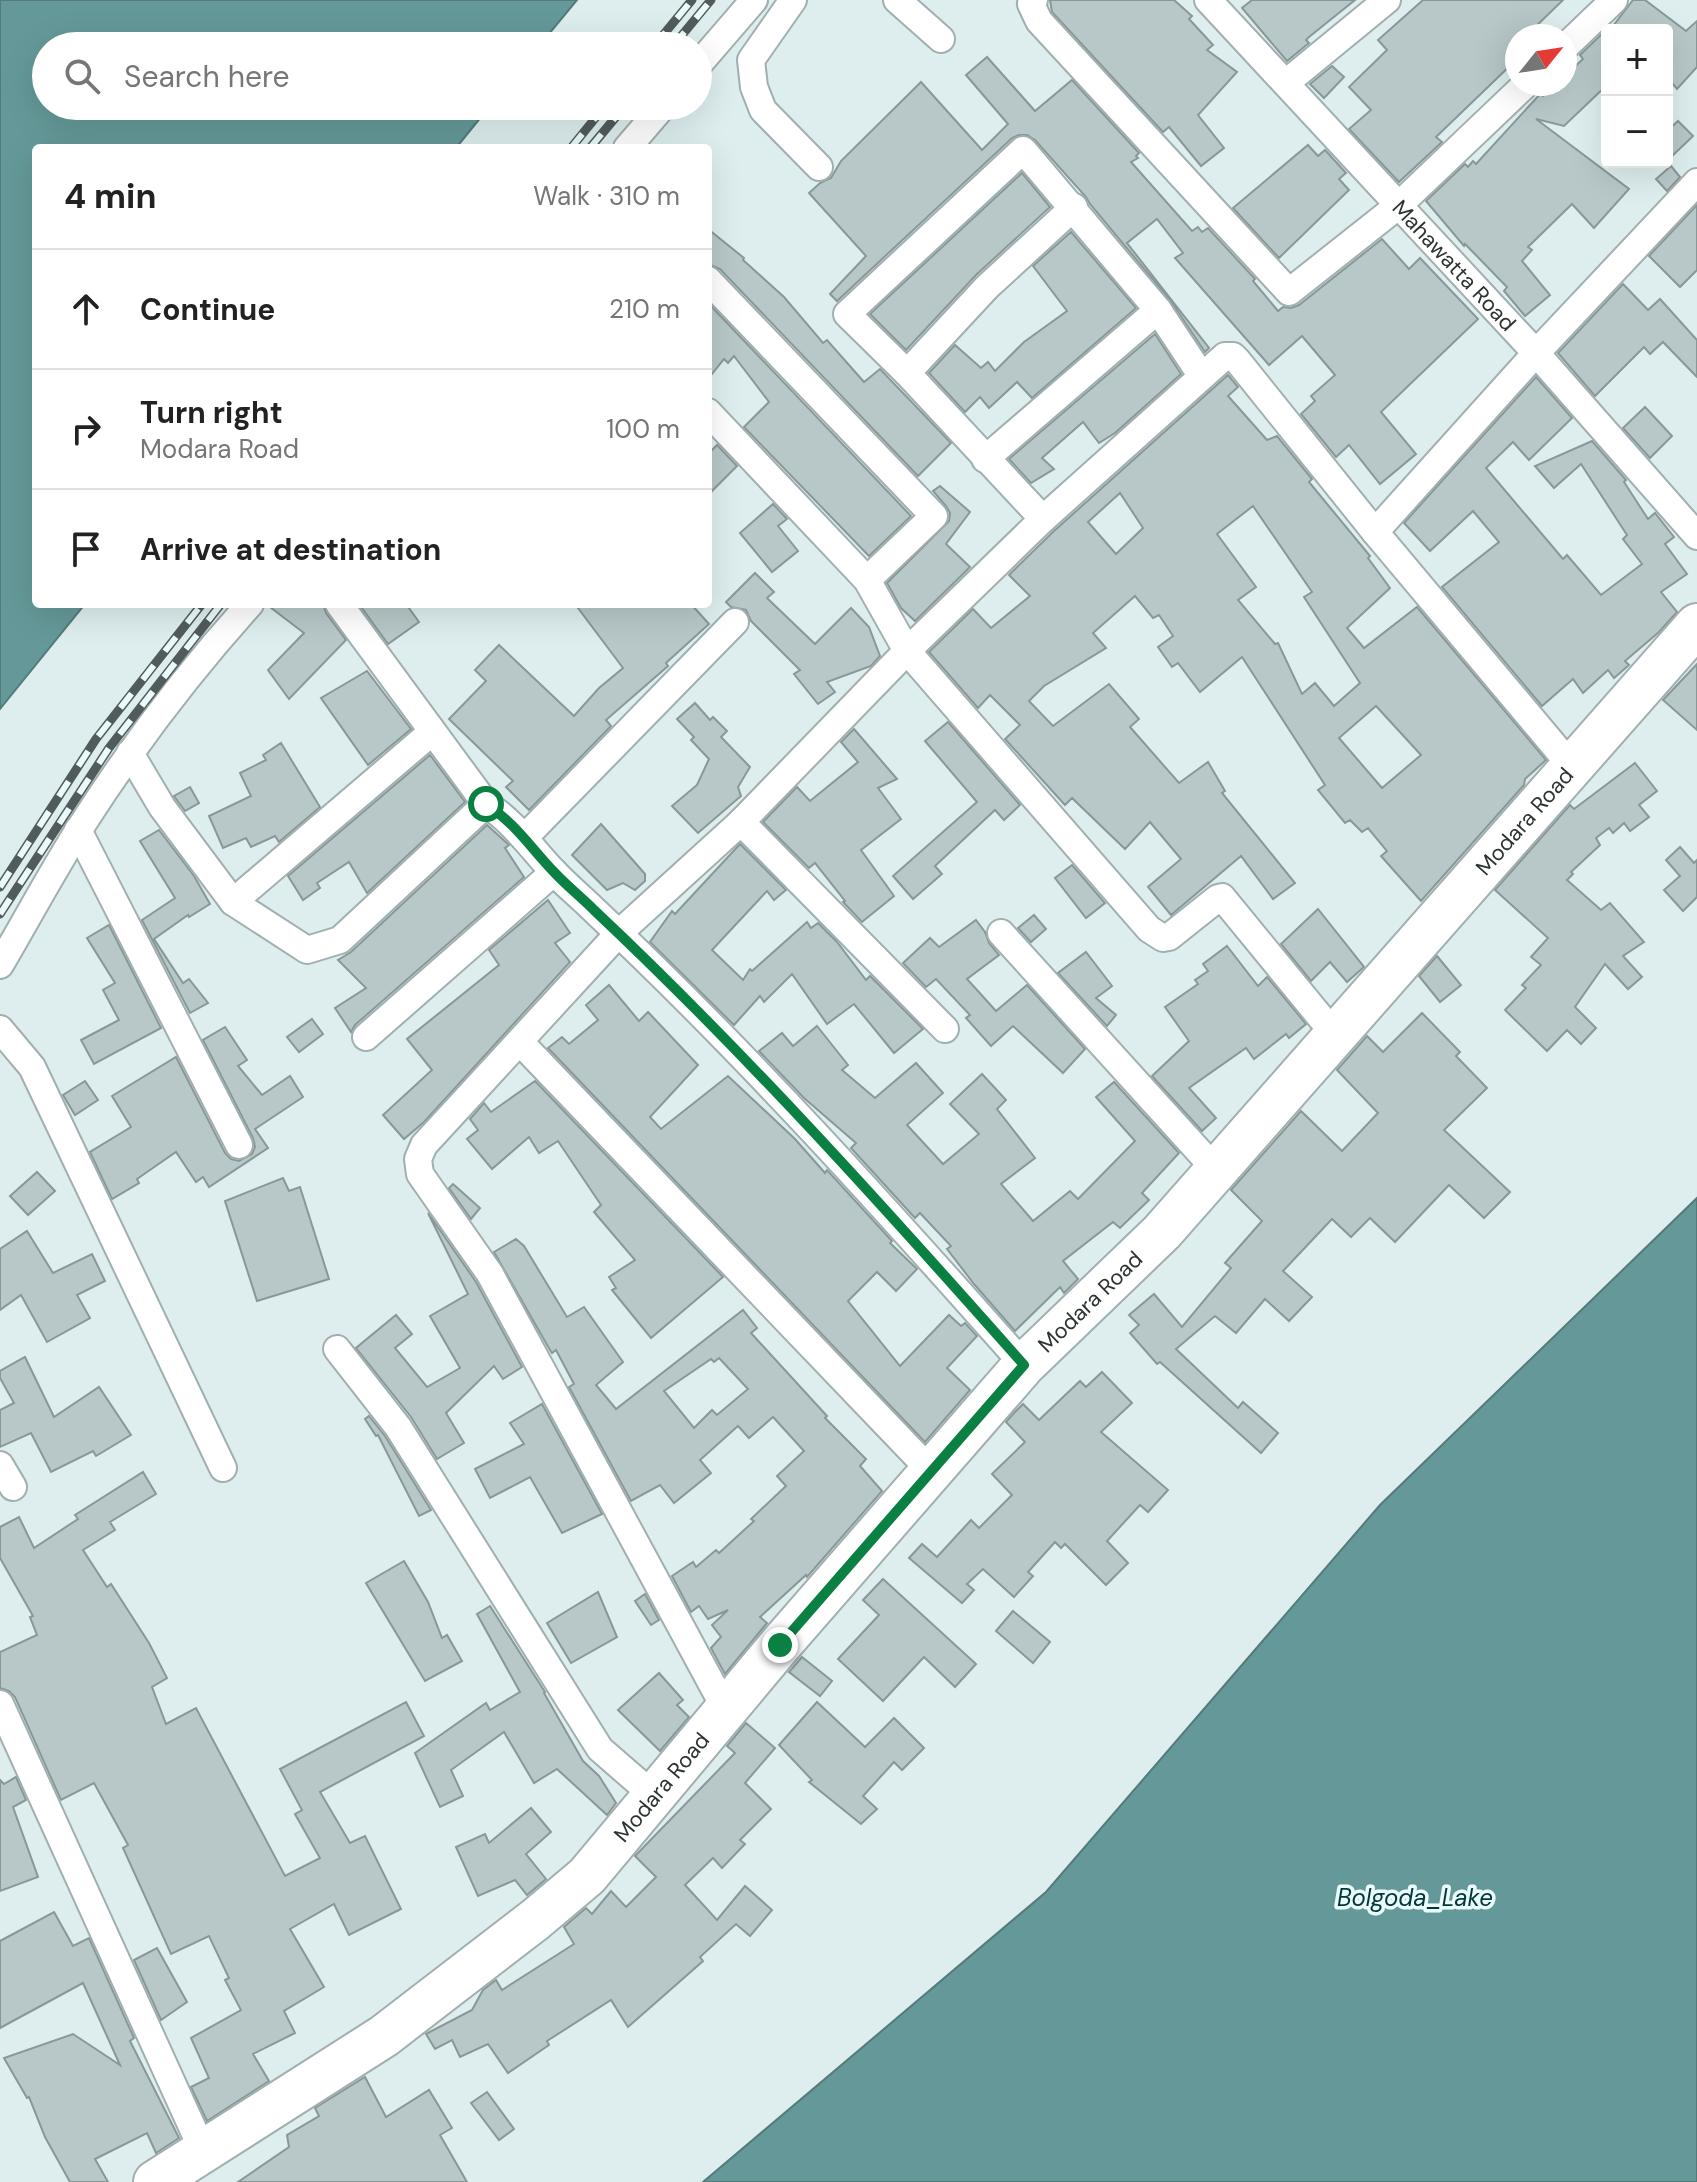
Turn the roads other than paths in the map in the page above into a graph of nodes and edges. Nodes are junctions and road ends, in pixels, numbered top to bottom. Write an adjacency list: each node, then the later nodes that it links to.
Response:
1 (754, 0): 10 (street)
2 (793, 0): 15 (street)
3 (897, 0): 9 (street)
4 (1034, 0): 17 (street)
5 (1387, 0): 11 (street)
6 (1614, 0): 8 (street)
7 (1224, 5): 11 (street, Mahawatta Road)
8 (1577, 35)
9 (941, 39)
10 (712, 49)
11 (1287, 82): 17 (street, Mahawatta Road)
12 (1513, 96): 17 (street)
13 (651, 120): 14 (street)
14 (630, 144)
15 (819, 167)
16 (1697, 182): 21 (street)
17 (1399, 205): 21 (street, Mahawatta Road)
18 (1074, 207): 20 (street); 22 (street); 22 (street)
19 (712, 284): 29 (street)
20 (1158, 310): 23 (street); 25 (street)
21 (1536, 353): 27 (street); 28 (street, Mahawatta Road)
22 (907, 373): 25 (street)
23 (1201, 375): 26 (street); 27 (street)
24 (712, 416): 29 (street)
25 (985, 459): 26 (street)
26 (1043, 519): 34 (street)
27 (1375, 532): 37 (street)
28 (1697, 536)
29 (867, 580): 34 (street)
30 (246, 608): 36 (street)
31 (342, 608): 35 (street)
32 (735, 622): 41 (street)
33 (1697, 625): 37 (main road, Modara Road)
34 (907, 651): 39 (street); 49 (street)
35 (432, 732): 38 (street); 43 (street)
36 (130, 753): 40 (street); 43 (street)
37 (1573, 768): 49 (main road, Modara Road)
38 (486, 804): 41 (street); 43 (street)
39 (741, 822): 44 (street); 48 (street)
40 (78, 830): 46 (street); 52 (street)
41 (524, 838): 42 (street)
42 (554, 872): 44 (street); 50 (street)
43 (233, 902)
44 (619, 933): 51 (street); 55 (street)
45 (1001, 933): 53 (street)
46 (0, 965)
47 (0, 1029): 56 (street)
48 (945, 1029)
49 (1335, 1035): 53 (main road, Modara Road)
50 (366, 1037)
51 (520, 1042): 57 (street); 59 (street)
52 (239, 1145)
53 (1215, 1169): 55 (main road, Modara Road)
54 (337, 1349): 60 (street)
55 (1024, 1365): 57 (main road, Modara Road)
56 (223, 1468)
57 (931, 1471): 59 (main road, Modara Road)
58 (0, 1704): 61 (street)
59 (726, 1710): 60 (main road, Modara Road)
60 (653, 1795): 61 (main road, Modara Road)
61 (203, 2151): 62 (main road, Modara Road)
62 (155, 2182)

